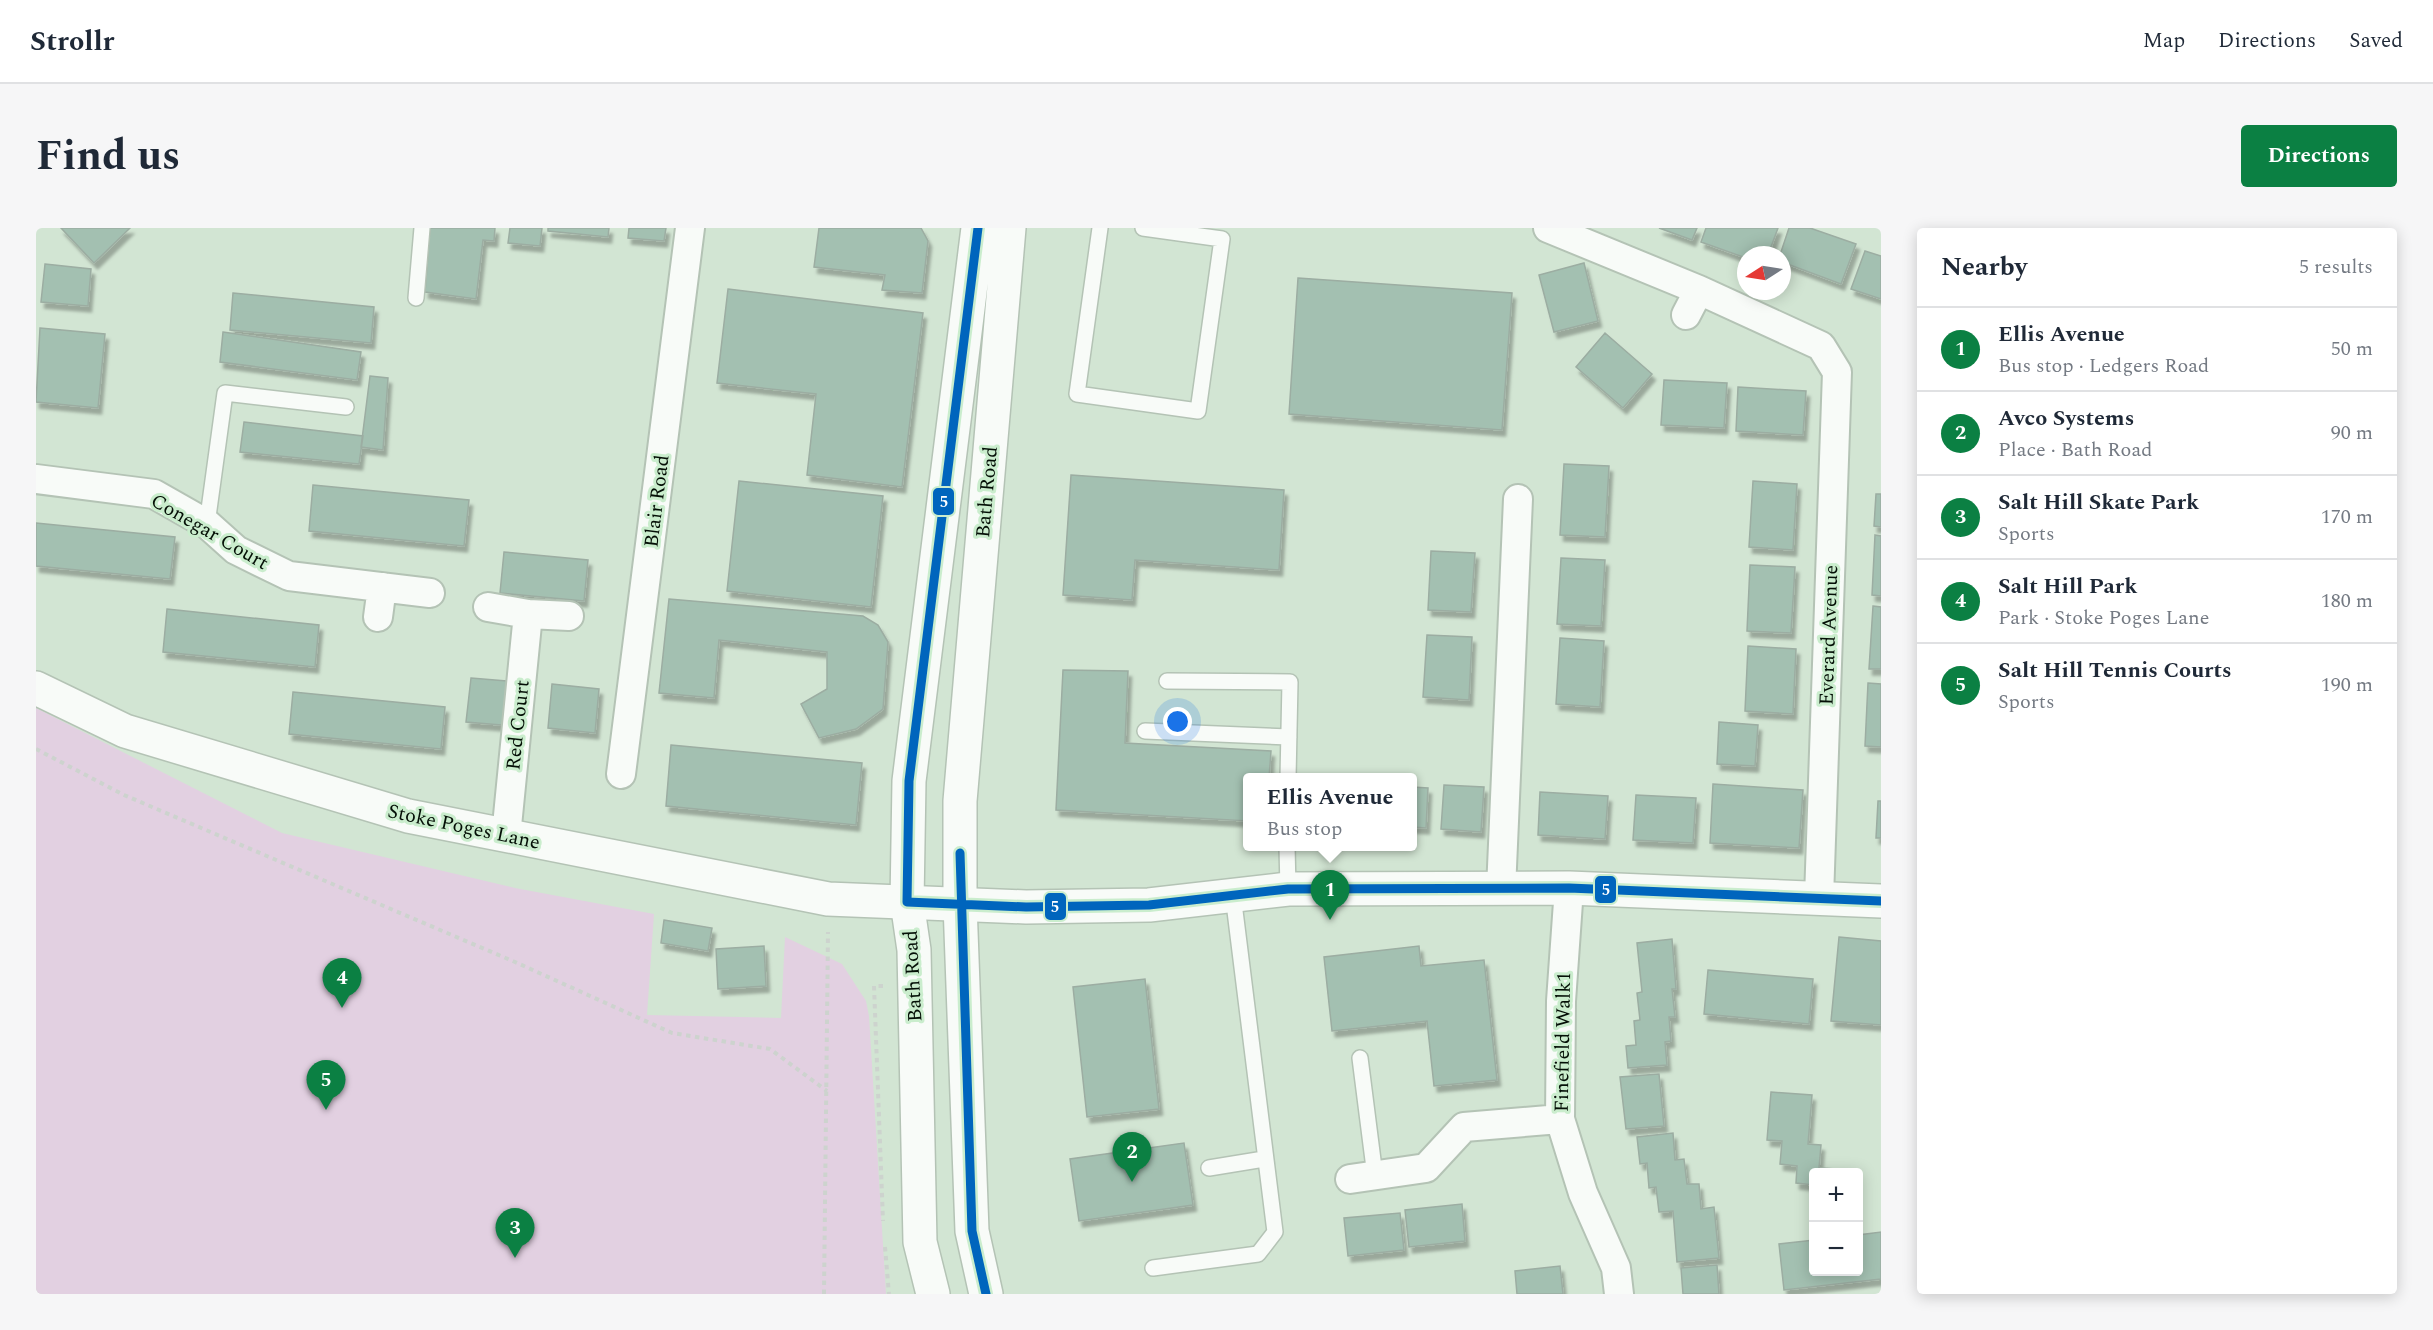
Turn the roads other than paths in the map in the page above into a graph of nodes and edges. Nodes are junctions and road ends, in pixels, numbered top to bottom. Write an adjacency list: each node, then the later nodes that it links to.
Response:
1 (422, 228): 8 (lane)
2 (690, 228): 24 (street, Blair Road)
3 (978, 228): 33 (main road, Bath Road)
4 (1009, 228): 34 (main road, Bath Road)
5 (1100, 228): 6 (lane)
6 (1143, 228)
7 (1548, 228): 31 (street, Everard Avenue)
8 (416, 298)
9 (346, 407): 12 (lane)
10 (36, 479): 12 (street, Conegar Court)
11 (1518, 499): 29 (street)
12 (207, 524): 13 (street, Conegar Court)
13 (382, 587): 14 (street, Conegar Court); 18 (street)
14 (430, 593)
15 (488, 607): 16 (street)
16 (528, 614): 17 (street); 25 (street, Red Court)
17 (569, 616)
18 (378, 617)
19 (1167, 681): 22 (lane)
20 (36, 688): 25 (main road, Stoke Poges Lane)
21 (1144, 731): 22 (lane)
22 (1289, 737): 23 (lane)
23 (1288, 773)
24 (621, 774)
25 (506, 836): 33 (main road, Stoke Poges Lane)
26 (1287, 851): 28 (lane)
27 (1569, 888): 29 (main road, Stoke Poges Lane); 31 (main road, Stoke Poges Lane); 36 (street, Finefield Walk1)
28 (1288, 890): 29 (main road, Stoke Poges Lane); 30 (main road, Stoke Poges Lane)
29 (1501, 890)
30 (1233, 895): 34 (main road, Stoke Poges Lane); 37 (lane)
31 (1819, 898): 32 (main road, Stoke Poges Lane)
32 (1881, 901)
33 (907, 902): 34 (main road, Stoke Poges Lane); 41 (main road, Bath Road)
34 (960, 904): 42 (main road, Bath Road)
35 (1360, 1058): 39 (lane)
36 (1560, 1119): 39 (street); 43 (street, Finefield Walk1)
37 (1264, 1159): 38 (lane); 40 (lane)
38 (1209, 1168)
39 (1363, 1178)
40 (1153, 1268)
41 (933, 1294)
42 (987, 1294)
43 (1619, 1294)

